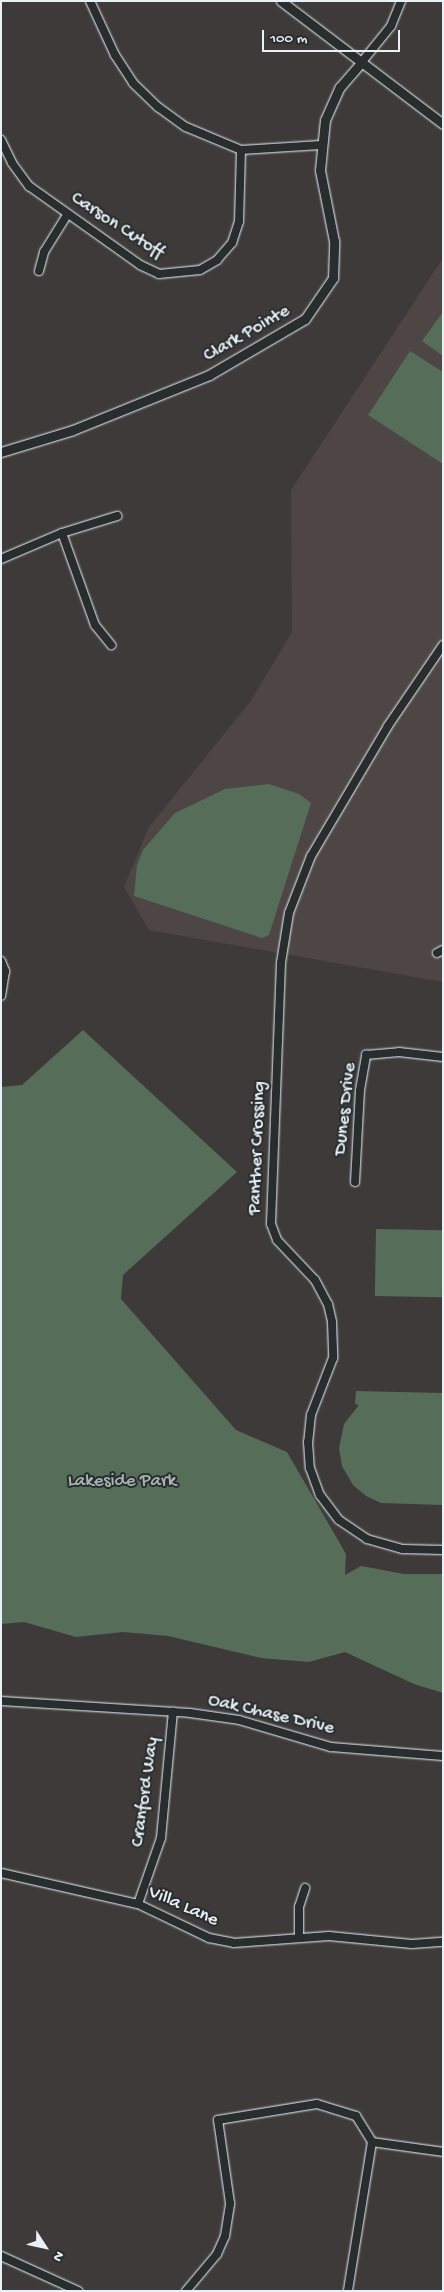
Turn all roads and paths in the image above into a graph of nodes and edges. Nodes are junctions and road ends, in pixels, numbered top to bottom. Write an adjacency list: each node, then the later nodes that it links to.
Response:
1 (90, 1): 8 (street)
2 (281, 1): 4 (street)
3 (401, 1): 4 (street)
4 (361, 63): 5 (street); 7 (street, Clark Pointe)
5 (443, 124)
6 (1, 140): 9 (street, Carson Cutoff)
7 (321, 145): 8 (street); 11 (street, Clark Pointe)
8 (242, 150): 9 (street, Carson Cutoff)
9 (68, 216): 10 (street)
10 (39, 271)
11 (1, 452)
12 (117, 516): 13 (street)
13 (62, 533): 14 (street); 15 (street)
14 (1, 559)
15 (111, 645)
16 (443, 645): 21 (street, Panther Crossing)
17 (1, 961): 18 (street)
18 (1, 996)
19 (443, 1057): 20 (street, Dunes Drive)
20 (355, 1182)
21 (443, 1550)
22 (1, 1701): 23 (street, Oak Chase Drive)
23 (173, 1712): 24 (street, Oak Chase Drive); 27 (street, Cranford Way)
24 (443, 1756)
25 (1, 1873): 27 (street, Villa Lane)
26 (305, 1888): 28 (street)
27 (138, 1904): 28 (street, Villa Lane)
28 (300, 1938): 29 (street, Villa Lane)
29 (443, 1942)
30 (372, 2142): 31 (street); 34 (street); 35 (street)
31 (443, 2152)
32 (1, 2256): 33 (street)
33 (78, 2291)
34 (186, 2291)
35 (348, 2291)

